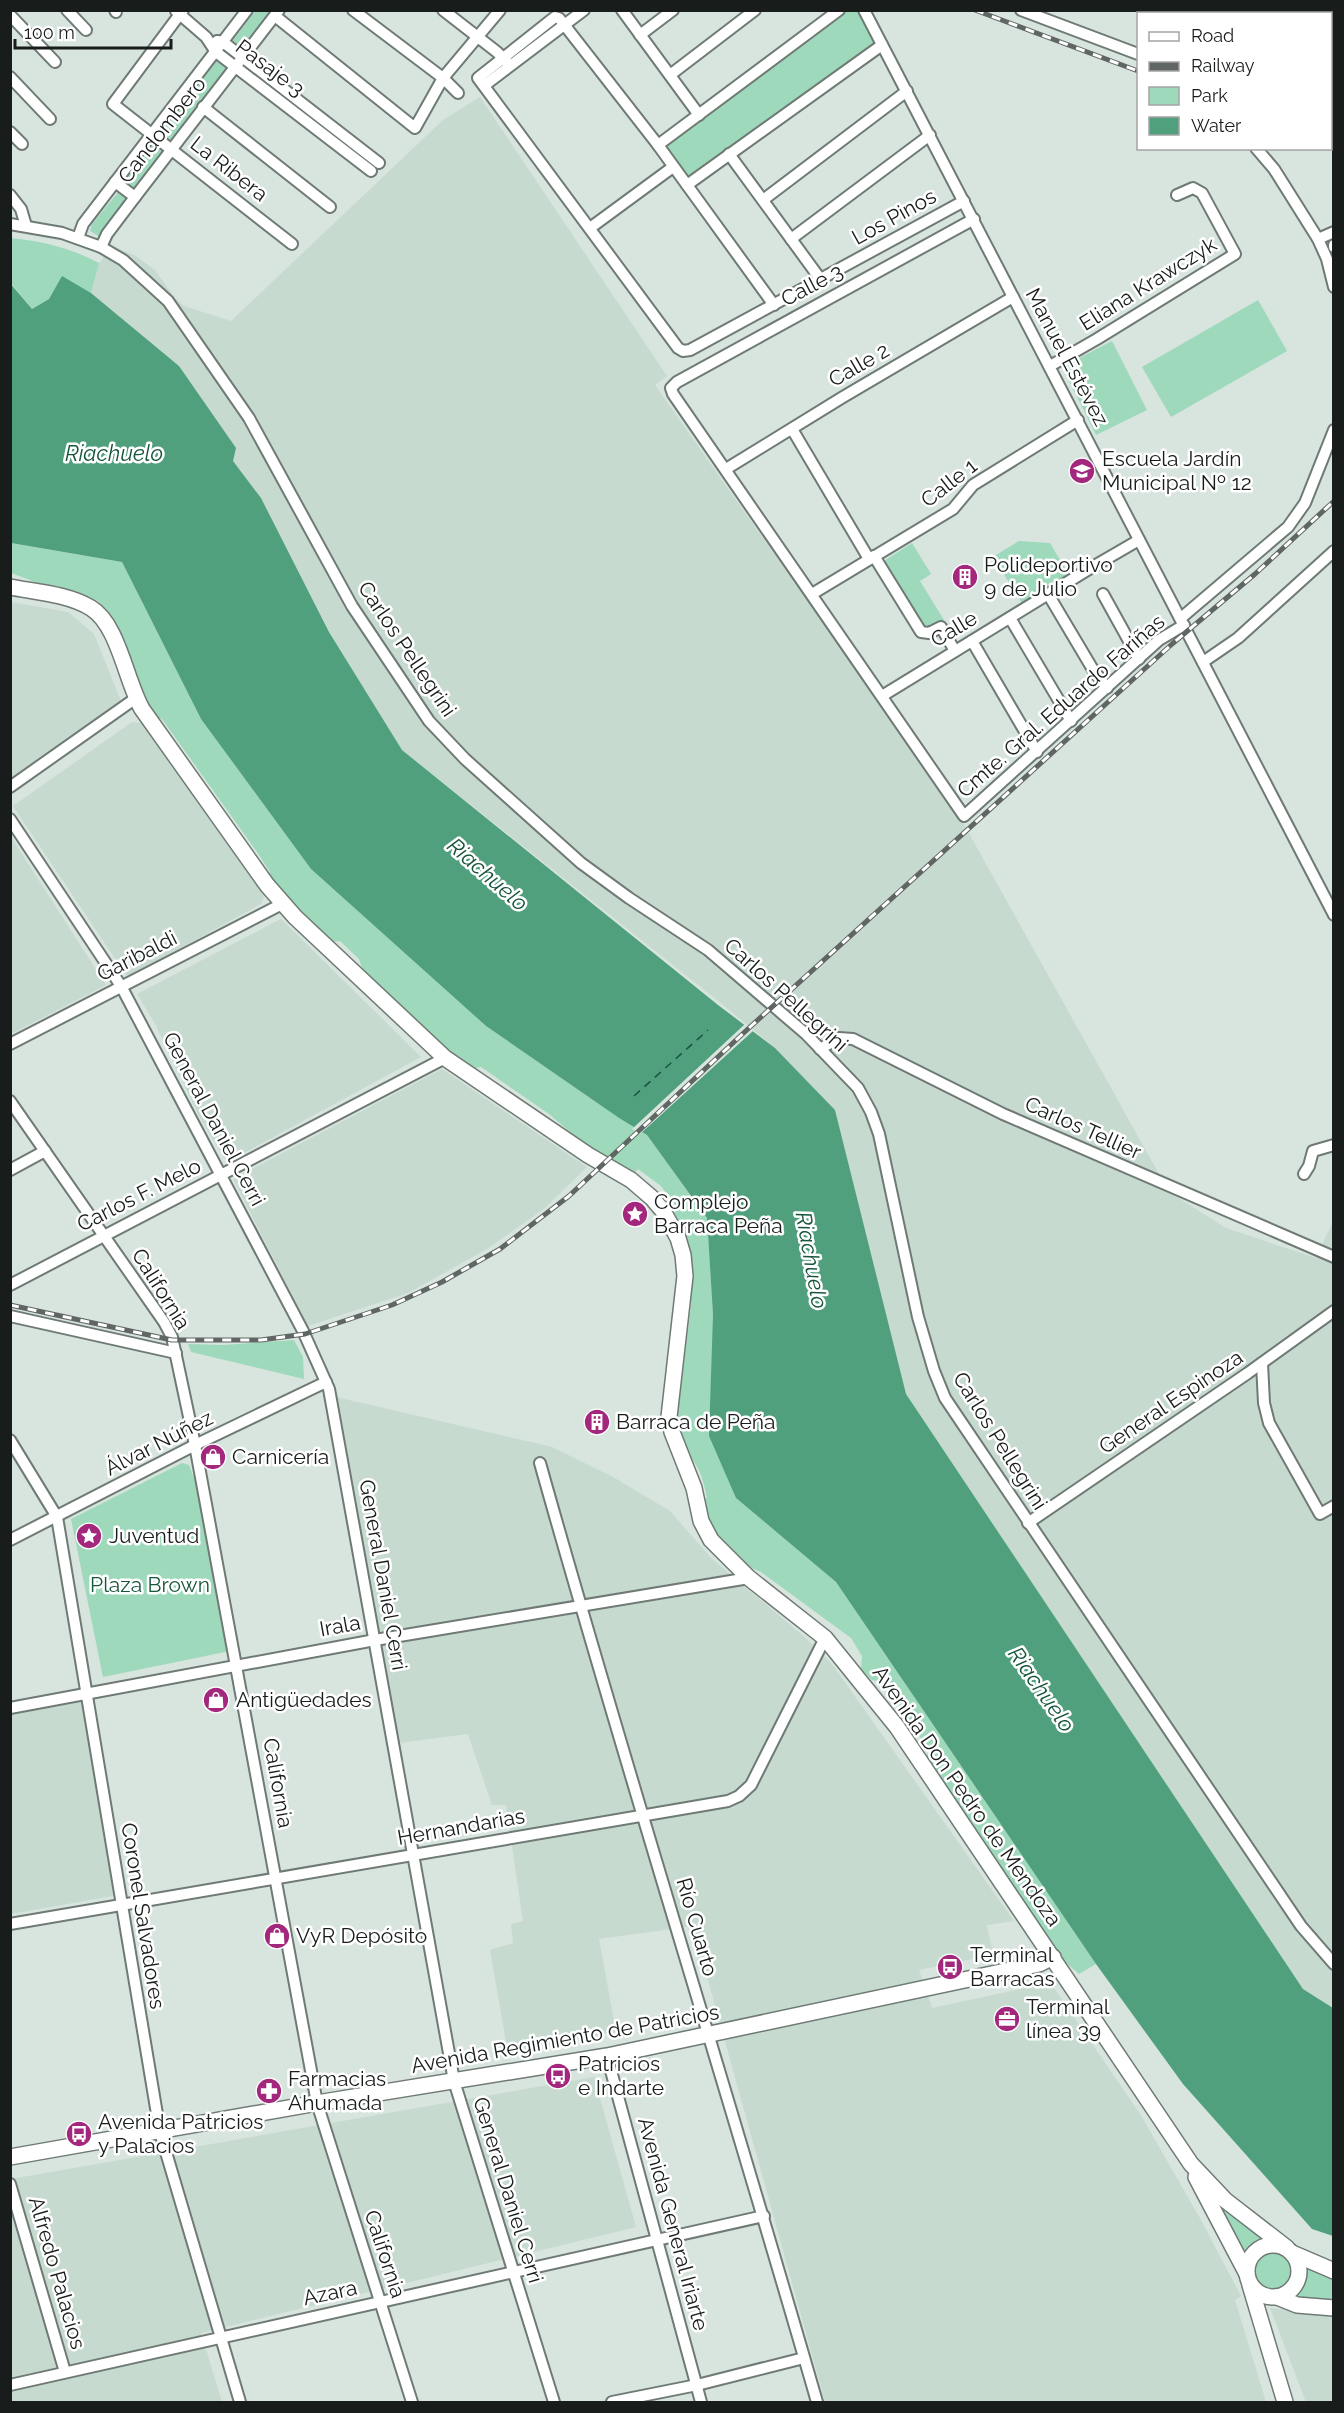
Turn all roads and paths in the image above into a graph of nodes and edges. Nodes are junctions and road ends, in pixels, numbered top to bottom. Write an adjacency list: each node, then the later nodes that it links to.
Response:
1 (67, 10): 17 (street)
2 (247, 10): 21 (street, Candombero)
3 (353, 10): 30 (street)
4 (443, 10): 20 (street)
5 (500, 10): 20 (street)
6 (584, 10): 16 (street)
7 (622, 10): 18 (street)
8 (673, 10): 18 (street)
9 (755, 10): 28 (street)
10 (839, 10): 34 (street)
11 (864, 10): 22 (street, Manuel Estévez)
12 (1021, 10): 24 (street)
13 (180, 12): 19 (street); 37 (street, La Ribera)
14 (277, 13): 26 (street, Candombero); 30 (street)
15 (10, 15): 25 (street)
16 (565, 24): 27 (street); 40 (street)
17 (86, 30)
18 (640, 35): 28 (street)
19 (206, 37): 21 (street, Pasaje 3); 23 (street, Pasaje 3)
20 (478, 39): 27 (street); 30 (street)
21 (223, 42): 23 (street, Candombero); 26 (street, Pasaje 3)
22 (882, 45): 31 (street, Manuel Estévez); 43 (street)
23 (216, 52): 26 (street, Pasaje 3); 37 (street, Candombero)
24 (1137, 54)
25 (55, 62)
26 (239, 62): 33 (street, Candombero); 44 (street, Pasaje 3); 46 (street, Pasaje 3)
27 (507, 62): 58 (street)
28 (670, 75): 34 (street)
29 (10, 77): 35 (street)
30 (443, 78): 32 (street)
31 (907, 91): 38 (street, Manuel Estévez); 52 (street)
32 (458, 93)
33 (203, 107): 41 (street, Candombero); 54 (street)
34 (699, 115): 40 (street)
35 (50, 119)
36 (10, 132): 39 (street)
37 (152, 135): 41 (street, La Ribera); 47 (street, Candombero)
38 (930, 135): 53 (street, Manuel Estévez); 61 (street)
39 (22, 144)
40 (658, 145): 45 (street)
41 (172, 149): 51 (street, Candombero); 63 (street, La Ribera)
42 (1259, 150): 62 (street)
43 (729, 154): 48 (street); 52 (street)
44 (380, 163)
45 (673, 167): 48 (street); 58 (street)
46 (371, 171)
47 (115, 182): 51 (street); 60 (street, Candombero)
48 (687, 185): 68 (street)
49 (10, 195): 57 (street)
50 (1177, 195): 69 (street, Eliana Krawczyk)
51 (135, 197): 64 (street, Candombero)
52 (763, 200): 61 (street)
53 (964, 201): 55 (street, Manuel Estévez); 65 (street, Los Pinos)
54 (330, 207)
55 (974, 219): 67 (street, Manuel Estévez); 73 (street, Calle 3)
56 (10, 224): 57 (street, Carlos Pellegrini)
57 (26, 225): 60 (street, Carlos Pellegrini)
58 (590, 228): 68 (street, Los Pinos)
59 (1334, 232): 62 (street)
60 (78, 238): 64 (street, Carlos Pellegrini)
61 (791, 238): 65 (street)
62 (1318, 240): 66 (street)
63 (292, 244)
64 (101, 247): 98 (street, Carlos Pellegrini)
65 (821, 280): 68 (street, Los Pinos)
66 (1334, 287)
67 (1013, 297): 69 (street, Manuel Estévez); 71 (street, Calle 2)
68 (774, 305)
69 (1050, 366): 70 (street, Manuel Estévez)
70 (1078, 420): 74 (street, Manuel Estévez); 76 (street, Calle 1)
71 (792, 429): 73 (street, Calle 2); 76 (street)
72 (1334, 429): 82 (street, Cmte. Gral. Eduardo Fariñas)
73 (726, 469): 78 (street)
74 (1139, 540): 79 (street, Calle); 82 (street, Manuel Estévez)
75 (1334, 551): 86 (street)
76 (871, 558): 78 (street, Calle 1); 84 (street)
77 (10, 587): 89 (main road, Avenida Don Pedro de Mendoza)
78 (812, 594): 88 (street)
79 (1048, 594): 81 (street, Calle); 87 (street)
80 (1103, 594): 85 (street)
81 (1010, 618): 83 (street, Calle); 90 (street)
82 (1182, 621): 85 (street, Cmte. Gral. Eduardo Fariñas); 86 (street, Manuel Estévez)
83 (972, 641): 84 (street, Calle); 91 (street)
84 (955, 651): 88 (street, Calle)
85 (1139, 659): 87 (street, Cmte. Gral. Eduardo Fariñas)
86 (1203, 662): 95 (street, Manuel Estévez)
87 (1107, 688): 90 (street, Cmte. Gral. Eduardo Fariñas)
88 (882, 696): 91 (street, Cmte. Gral. Eduardo Fariñas)
89 (136, 698): 92 (street); 94 (main road, Avenida Don Pedro de Mendoza)
90 (1071, 721): 91 (street, Cmte. Gral. Eduardo Fariñas)
91 (1037, 752)
92 (10, 788)
93 (10, 819): 96 (street, General Daniel Cerri)
94 (282, 904): 96 (street, Garibaldi); 99 (main road, Avenida Don Pedro de Mendoza)
95 (1334, 915)
96 (121, 986): 97 (street, Garibaldi); 104 (street, General Daniel Cerri)
97 (10, 1044)
98 (820, 1049): 107 (street, Carlos Tellier); 119 (street, Carlos Pellegrini)
99 (445, 1058): 104 (street, Carlos F. Melo); 121 (main road, Avenida Don Pedro de Mendoza)
100 (10, 1101): 102 (street, California)
101 (1334, 1145): 105 (street)
102 (45, 1151): 103 (street); 106 (street, California)
103 (10, 1170)
104 (222, 1174): 106 (street, Carlos F. Melo); 113 (street, General Daniel Cerri)
105 (1304, 1174)
106 (103, 1236): 108 (street, Carlos F. Melo); 111 (street, California)
107 (1334, 1257)
108 (10, 1285)
109 (1334, 1311): 112 (street, General Espinoza)
110 (10, 1316): 111 (street)
111 (176, 1353): 115 (street, California)
112 (1262, 1363): 117 (street); 119 (street, General Espinoza)
113 (326, 1382): 115 (street, Álvar Núñez); 124 (street, General Daniel Cerri)
114 (10, 1440): 118 (street, Coronel Salvadores)
115 (195, 1445): 118 (street, Álvar Núñez); 125 (street, California)
116 (540, 1463): 122 (street, Río Cuarto)
117 (1334, 1506)
118 (57, 1517): 120 (street, Álvar Núñez); 126 (street, Coronel Salvadores)
119 (1028, 1523): 134 (street, Carlos Pellegrini)
120 (10, 1540)
121 (749, 1578): 122 (street, Irala); 123 (main road, Avenida Don Pedro de Mendoza)
122 (579, 1605): 124 (street, Irala); 128 (street, Río Cuarto)
123 (825, 1638): 128 (street, Hernandarias); 133 (main road, Avenida Don Pedro de Mendoza)
124 (375, 1640): 125 (street, Irala); 129 (street, General Daniel Cerri)
125 (237, 1665): 126 (street, Irala); 130 (street, California)
126 (88, 1694): 127 (street, Irala); 131 (street, Coronel Salvadores)
127 (10, 1708)
128 (644, 1815): 129 (street, Hernandarias); 135 (street, Río Cuarto)
129 (412, 1855): 130 (street, Hernandarias); 137 (street, General Daniel Cerri)
130 (275, 1879): 131 (street, Hernandarias); 138 (street, California)
131 (120, 1905): 132 (street, Hernandarias); 139 (street, Coronel Salvadores)
132 (10, 1924)
133 (1053, 1957): 135 (main road, Avenida Regimiento de Patricios); 140 (main road, Avenida Don Pedro de Mendoza)
134 (1334, 1964)
135 (708, 2036): 136 (main road, Avenida Regimiento de Patricios); 143 (street, Río Cuarto)
136 (608, 2056): 137 (main road, Avenida Regimiento de Patricios); 144 (street, Avenida General Iriarte)
137 (454, 2081): 138 (main road, Avenida Regimiento de Patricios); 146 (street, General Daniel Cerri)
138 (317, 2103): 139 (main road, Avenida Regimiento de Patricios); 150 (street, California)
139 (160, 2132): 141 (main road, Avenida Regimiento de Patricios); 153 (street, Coronel Salvadores)
140 (1180, 2148): 145 (main road, Avenida Don Pedro de Mendoza); 148 (main road, Avenida Don Pedro de Mendoza)
141 (10, 2157)
142 (10, 2184): 155 (street, Alfredo Palacios)
143 (764, 2216): 144 (street, Azara); 154 (street, Río Cuarto)
144 (657, 2241): 146 (street, Azara); 157 (street, Avenida General Iriarte)
145 (1289, 2251): 147 (main road, Avenida Don Pedro de Mendoza); 148 (main road); 149 (main road)
146 (513, 2271): 150 (street, Azara); 160 (street, General Daniel Cerri)
147 (1334, 2271)
148 (1248, 2276): 149 (main road); 152 (main road)
149 (1276, 2297): 151 (main road); 152 (main road)
150 (380, 2302): 153 (street, Azara); 159 (street, California)
151 (1334, 2308)
152 (1262, 2330): 164 (main road)
153 (221, 2337): 155 (street, Azara); 158 (street, Coronel Salvadores)
154 (804, 2358): 157 (street); 163 (street, Río Cuarto)
155 (65, 2372): 156 (street, Azara)
156 (10, 2385)
157 (697, 2385): 161 (street); 162 (street, Avenida General Iriarte)
158 (240, 2403)
159 (412, 2403)
160 (554, 2403)
161 (612, 2403)
162 (701, 2403)
163 (817, 2403)
164 (1285, 2403)

